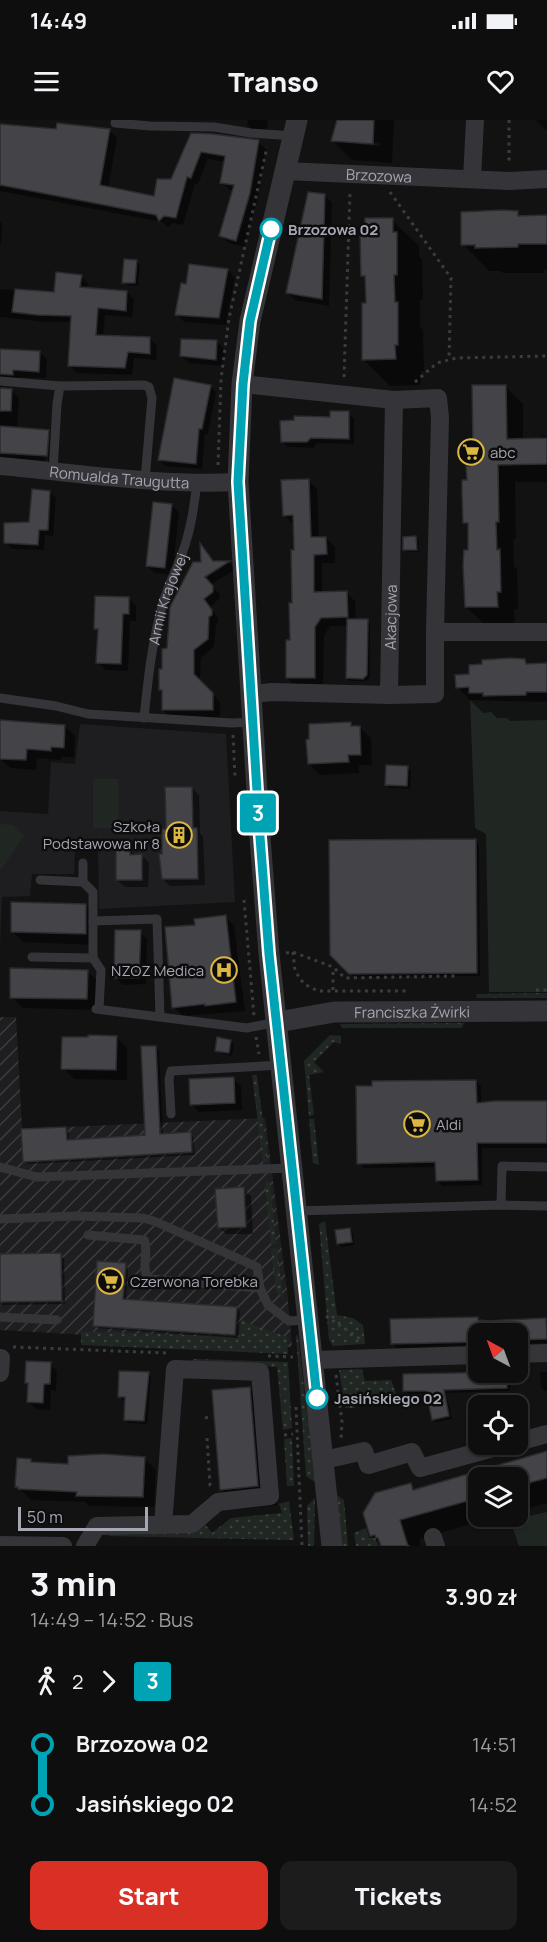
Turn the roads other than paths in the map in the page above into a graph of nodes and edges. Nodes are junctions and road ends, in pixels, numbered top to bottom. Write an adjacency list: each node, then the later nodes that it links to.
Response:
1 (474, 120): 5 (street)
2 (115, 123): 3 (lane)
3 (296, 128): 4 (street)
4 (285, 171): 5 (street, Brzozowa); 8 (street)
5 (472, 178): 6 (street, Brzozowa)
6 (547, 178)
7 (0, 381): 9 (lane)
8 (243, 384): 10 (street); 14 (street)
9 (60, 386): 12 (lane); 13 (lane)
10 (394, 399): 16 (street); 19 (street, Akacjowa)
11 (0, 466): 12 (street, Romualda Traugutta)
12 (53, 471): 13 (street, Romualda Traugutta)
13 (145, 480): 15 (street, Romualda Traugutta)
14 (238, 482): 15 (street, Romualda Traugutta); 18 (street)
15 (197, 483): 21 (lane, Armii Krajowej)
16 (435, 632): 17 (street); 19 (street)
17 (547, 632)
18 (251, 694): 19 (street); 22 (street)
19 (389, 695)
20 (0, 698): 21 (lane)
21 (144, 718): 22 (lane)
22 (253, 722): 31 (street)
23 (82, 863): 25 (lane)
24 (40, 880): 25 (lane)
25 (83, 882): 26 (lane)
26 (93, 921): 28 (lane); 30 (lane)
27 (32, 957): 28 (lane)
28 (93, 958): 30 (lane)
29 (547, 1011): 31 (street, Franciszka Żwirki)
30 (160, 1017): 31 (lane)
31 (278, 1022): 32 (street)
32 (282, 1065): 33 (lane); 36 (street)
33 (171, 1114)
34 (0, 1167): 36 (lane)
35 (547, 1167): 37 (lane)
36 (292, 1168): 39 (street)
37 (501, 1204): 38 (lane); 39 (lane)
38 (547, 1206)
39 (297, 1210): 44 (street)
40 (0, 1219): 42 (lane)
41 (88, 1235): 42 (lane)
42 (260, 1288): 44 (lane)
43 (0, 1317): 45 (lane)
44 (315, 1317): 50 (street)
45 (57, 1320)
46 (3, 1352): 51 (street)
47 (547, 1353): 48 (street)
48 (528, 1354)
49 (468, 1355): 50 (street)
50 (303, 1358): 55 (street)
51 (0, 1373)
52 (547, 1434): 53 (street)
53 (528, 1439)
54 (468, 1455): 55 (street)
55 (324, 1460): 60 (street)
56 (163, 1525): 56 (street); 59 (street)
57 (0, 1545): 58 (street)
58 (63, 1546)
59 (85, 1546)
60 (332, 1546)

